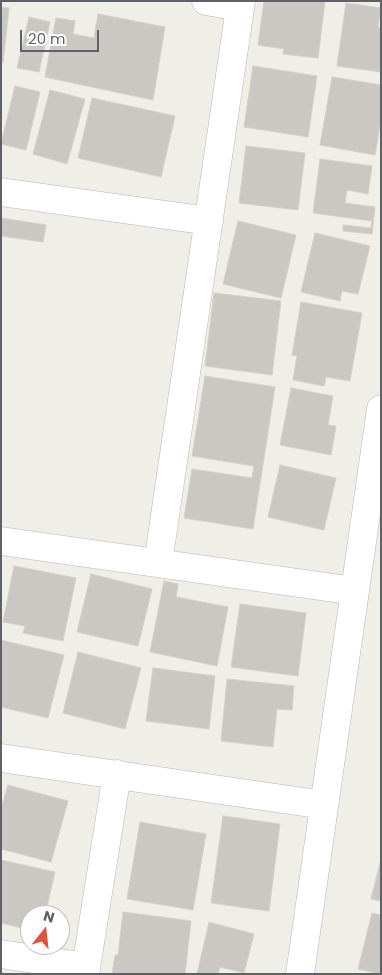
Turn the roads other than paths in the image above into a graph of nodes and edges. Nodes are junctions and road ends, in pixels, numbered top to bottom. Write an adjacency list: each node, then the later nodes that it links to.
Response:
1 (206, 1): 2 (street)
2 (240, 4): 4 (street)
3 (1, 192): 4 (street)
4 (208, 221): 7 (street)
5 (381, 409): 8 (street)
6 (1, 541): 7 (street)
7 (158, 563): 8 (street)
8 (355, 591): 11 (street)
9 (1, 758): 10 (street)
10 (117, 774): 11 (street); 13 (street)
11 (324, 805): 14 (street)
12 (1, 954): 13 (street)
13 (86, 970)
14 (300, 974)

